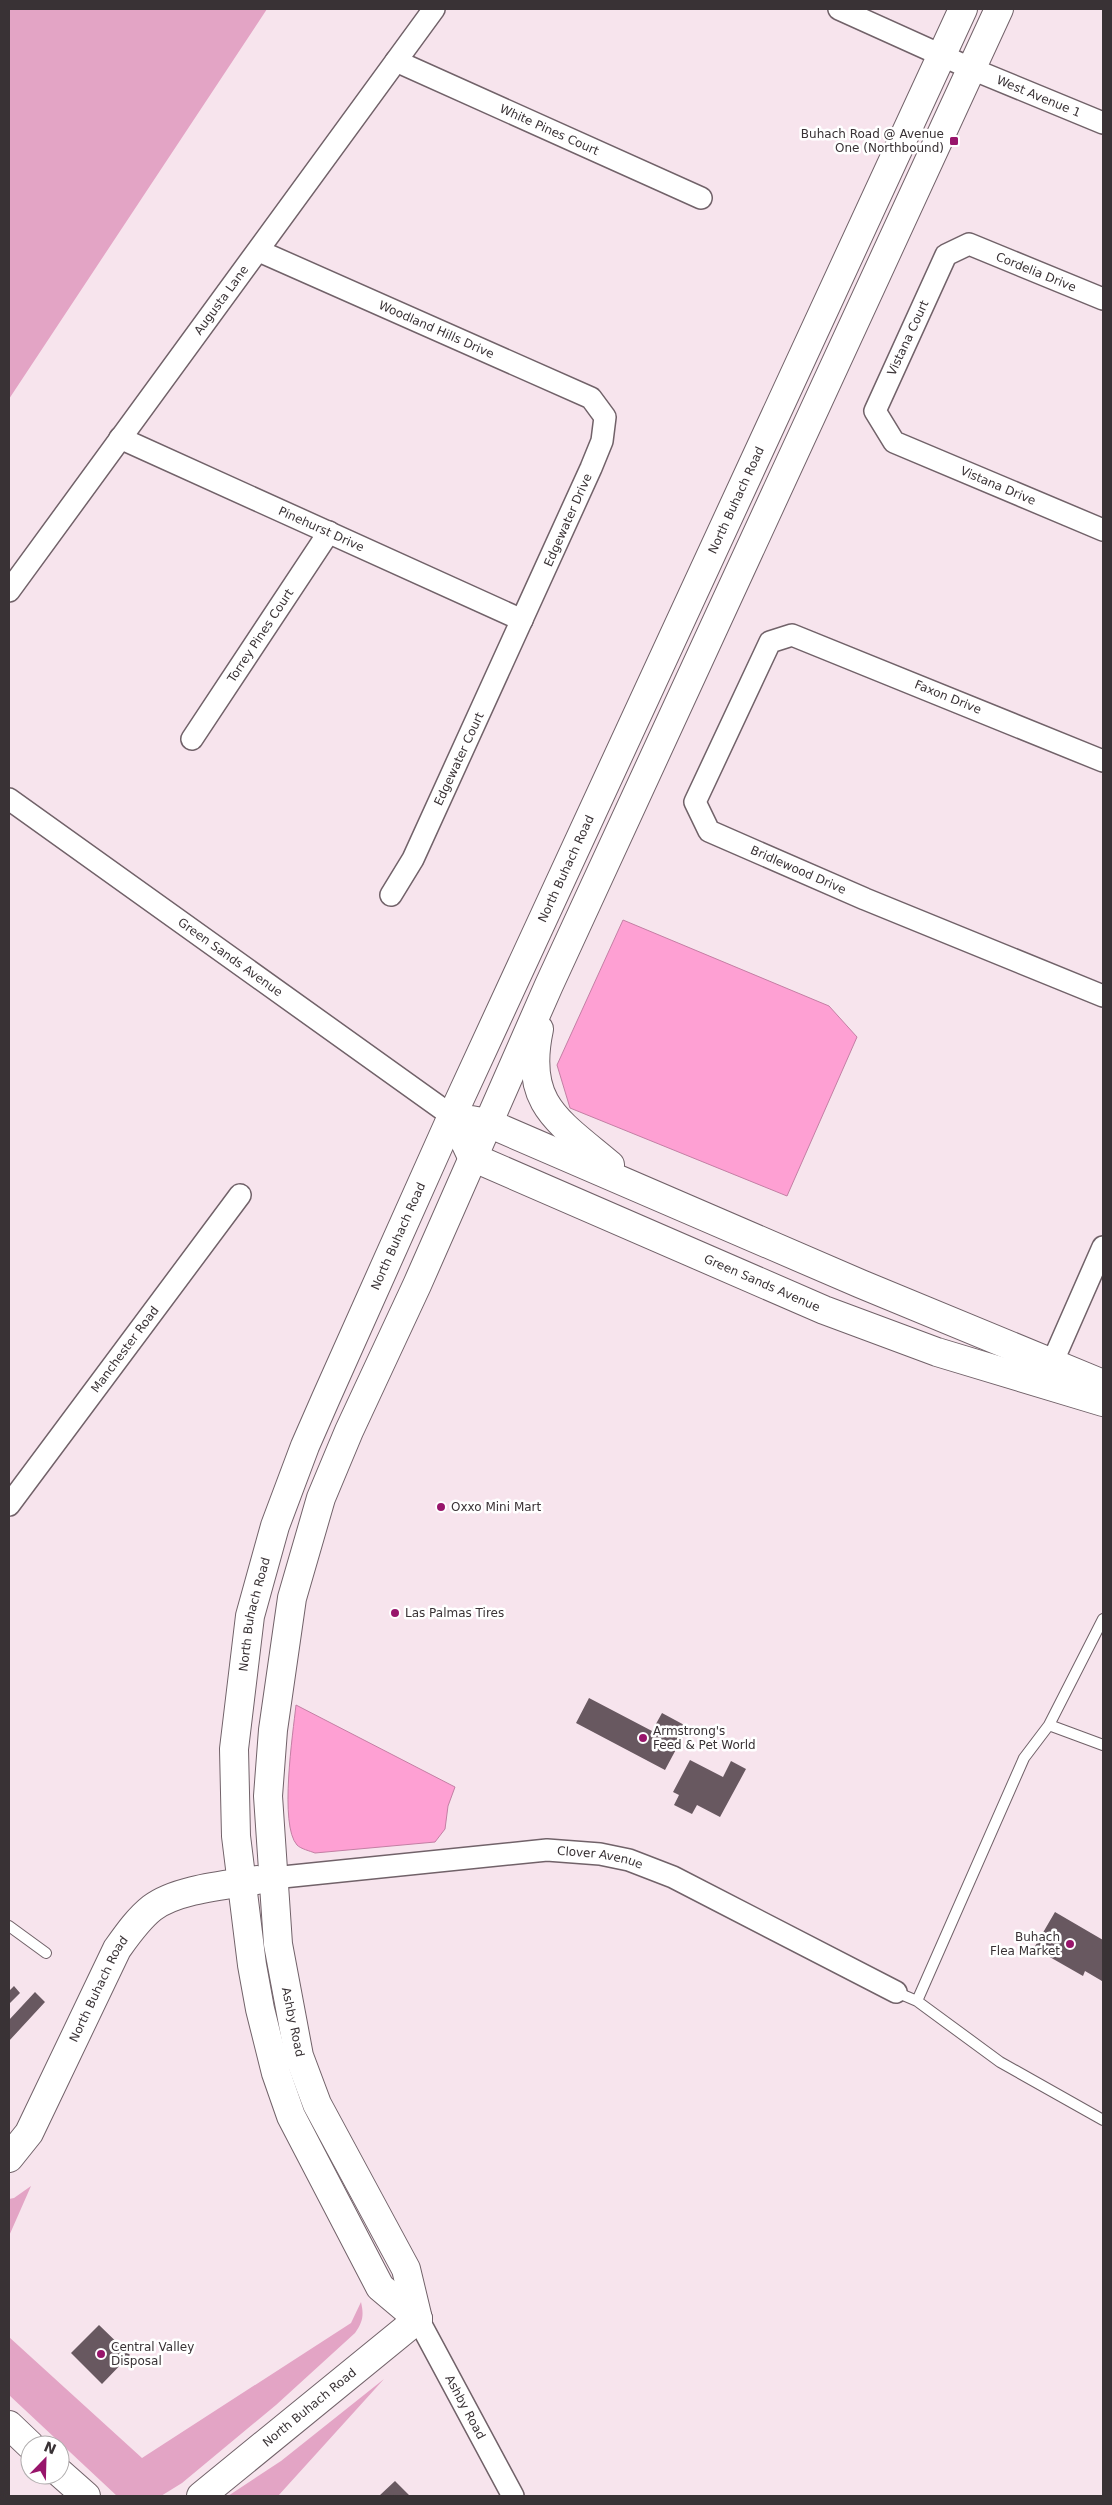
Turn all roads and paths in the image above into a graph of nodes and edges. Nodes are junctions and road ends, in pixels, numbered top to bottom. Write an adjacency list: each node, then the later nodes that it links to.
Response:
1 (434, 9): 6 (street, Augusta Lane)
2 (839, 9): 5 (street, West Avenue 1)
3 (963, 9): 5 (main road, North Buhach Road)
4 (999, 9): 7 (main road)
5 (942, 56): 7 (street, West Avenue 1); 27 (main road, North Buhach Road)
6 (396, 61): 9 (street, White Pines Court); 11 (street, Augusta Lane)
7 (972, 69): 8 (street, West Avenue 1); 25 (main road)
8 (1103, 123)
9 (701, 198)
10 (969, 244): 12 (street, Cordelia Drive); 15 (street, Vistana Court)
11 (259, 250): 13 (street, Woodland Hills Drive); 14 (street, Augusta Lane)
12 (1103, 299)
13 (605, 417): 19 (street, Edgewater Drive)
14 (120, 438): 17 (street, Pinehurst Drive); 18 (street, Augusta Lane)
15 (894, 442): 16 (street, Vistana Drive)
16 (1103, 530)
17 (329, 532): 19 (street, Pinehurst Drive); 21 (street, Torrey Pines Court)
18 (9, 591)
19 (522, 620): 24 (street, Edgewater Court)
20 (792, 635): 22 (street, Faxon Drive); 26 (street, Bridlewood Drive)
21 (192, 739)
22 (1103, 761)
23 (9, 799): 27 (street, Green Sands Avenue)
24 (391, 895)
25 (549, 985): 28 (main road); 30 (main road)
26 (1103, 996)
27 (452, 1116): 28 (main road, Green Sands Avenue); 29 (main road, Green Sands Avenue); 35 (main road, North Buhach Road)
28 (488, 1123): 29 (main road); 30 (main road, Green Sands Avenue)
29 (472, 1157): 36 (main road, Green Sands Avenue); 37 (main road)
30 (632, 1183): 33 (main road, Green Sands Avenue)
31 (240, 1196): 38 (street, Manchester Road)
32 (1103, 1246): 33 (street)
33 (1052, 1363): 34 (main road, Green Sands Avenue)
34 (1103, 1384)
35 (326, 1398): 37 (main road); 42 (main road, North Buhach Road)
36 (1103, 1402)
37 (321, 1498): 43 (main road, Ashby Road)
38 (9, 1505)
39 (1103, 1619): 40 (lane)
40 (1048, 1725): 41 (lane); 48 (lane)
41 (1103, 1745)
42 (234, 1749): 44 (main road, Ashby Road)
43 (273, 1878): 44 (main road, North Buhach Road); 47 (street, Clover Avenue); 49 (main road, Ashby Road)
44 (240, 1883): 50 (main road, Ashby Road); 52 (main road, North Buhach Road)
45 (9, 1926): 46 (lane)
46 (46, 1953)
47 (896, 1992): 48 (lane)
48 (917, 2001): 51 (lane)
49 (317, 2104): 50 (main road); 53 (main road, Ashby Road)
50 (291, 2116): 53 (main road, Ashby Road)
51 (1103, 2120)
52 (9, 2158)
53 (418, 2319): 58 (main road, North Buhach Road); 59 (street, Ashby Road)
54 (9, 2425): 55 (main road)
55 (20, 2435)
56 (70, 2482): 57 (main road)
57 (86, 2496)
58 (200, 2496)
59 (513, 2496)

